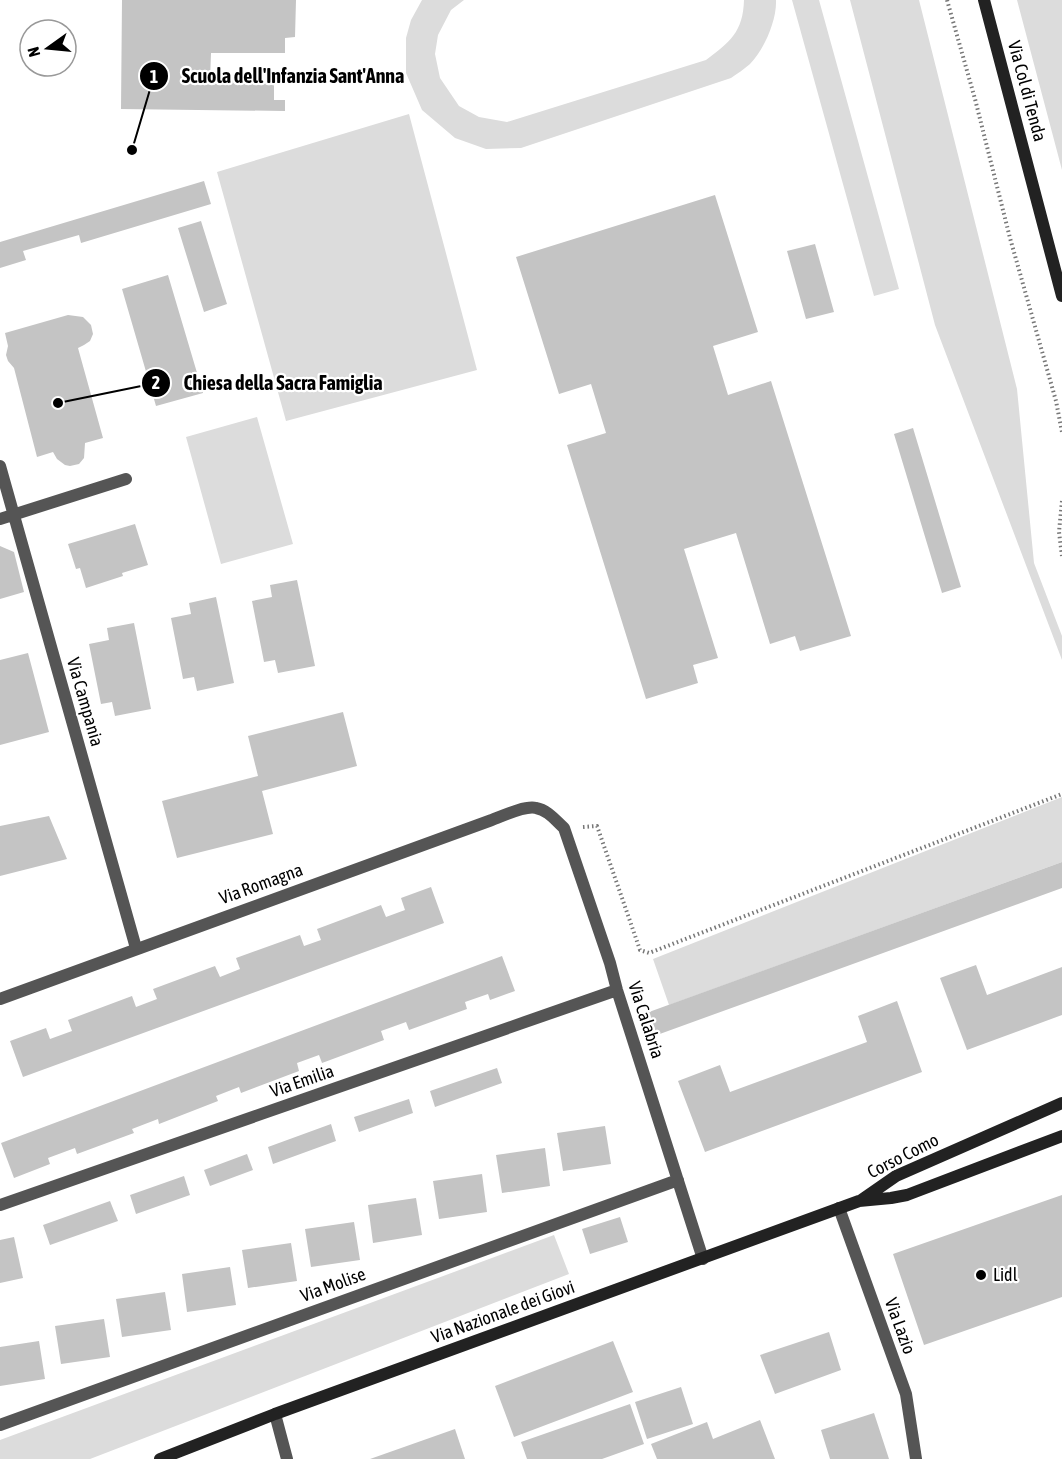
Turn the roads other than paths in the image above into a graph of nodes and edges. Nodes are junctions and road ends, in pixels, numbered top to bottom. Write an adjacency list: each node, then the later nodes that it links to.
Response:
1 (984, 0): 2 (main road, Via Col di Tenda)
2 (1062, 296)
3 (0, 466): 5 (street, Via Campania)
4 (126, 479): 5 (street)
5 (14, 515): 6 (street); 8 (street, Via Campania)
6 (0, 519)
7 (564, 828): 8 (street, Via Romagna); 9 (street, Via Calabria)
8 (136, 948): 10 (street, Via Romagna)
9 (616, 990): 13 (street, Via Calabria); 15 (street, Via Emilia)
10 (0, 999)
11 (1062, 1102): 14 (main road, Corso Como)
12 (1062, 1136): 14 (main road, Corso Como)
13 (678, 1180): 17 (street, Via Calabria); 19 (street, Via Molise)
14 (859, 1201): 16 (main road, Via Nazionale dei Giovi)
15 (0, 1205)
16 (839, 1208): 17 (main road, Via Nazionale dei Giovi); 22 (street, Via Lazio)
17 (703, 1259): 18 (main road, Via Nazionale dei Giovi)
18 (275, 1414): 20 (main road, Via Nazionale dei Giovi); 21 (street)
19 (0, 1425)
20 (160, 1459)
21 (287, 1459)
22 (916, 1459)

